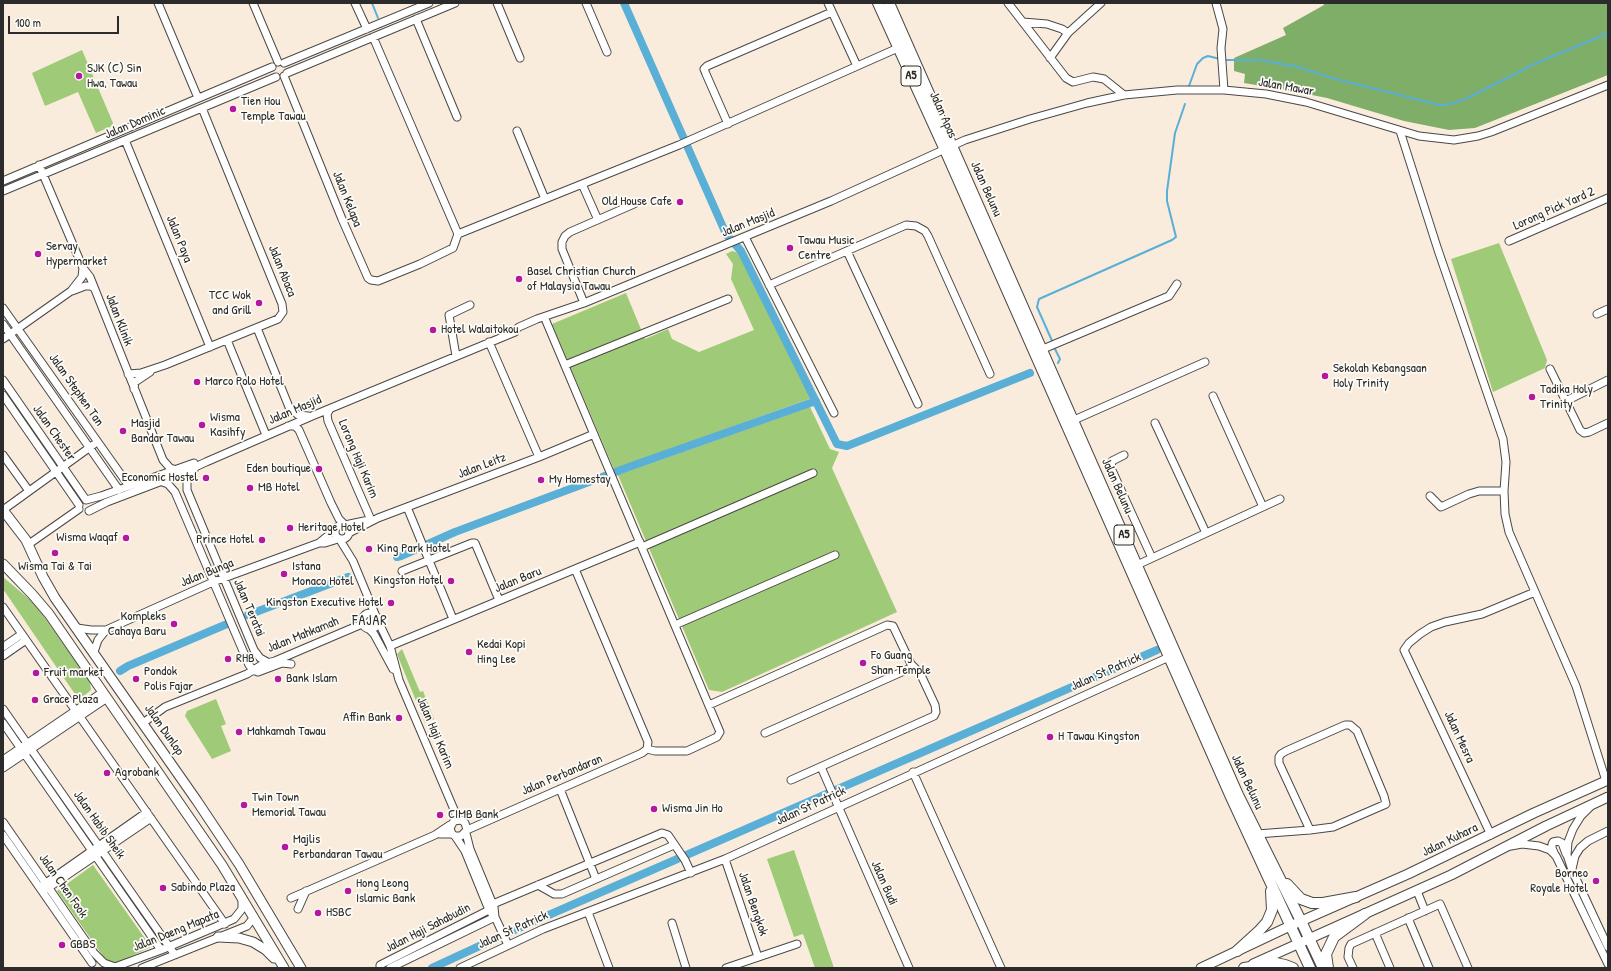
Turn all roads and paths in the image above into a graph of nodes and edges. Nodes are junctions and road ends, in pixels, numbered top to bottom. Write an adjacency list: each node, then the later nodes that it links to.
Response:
1 (158, 3): 30 (street)
2 (253, 3): 24 (street)
3 (356, 3): 17 (street)
4 (429, 3): 17 (street, Jalan Dominic)
5 (454, 3): 15 (street, Jalan Dominic)
6 (497, 3): 22 (street)
7 (586, 3): 21 (street)
8 (828, 3): 14 (street)
9 (878, 3): 20 (highway, Jalan Apas / A5)
10 (889, 3): 37 (highway, Jalan Apas / A5)
11 (1008, 3): 16 (street)
12 (1101, 3): 18 (street)
13 (1216, 3): 28 (street)
14 (832, 12): 25 (street); 33 (street)
15 (416, 19): 19 (street, Jalan Dominic); 32 (street)
16 (1023, 22): 18 (street); 23 (street)
17 (366, 29): 24 (street, Jalan Dominic)
18 (1068, 33): 23 (street)
19 (373, 37): 26 (street, Jalan Dominic); 47 (street)
20 (898, 48): 25 (street); 37 (highway, Jalan Apas / A5)
21 (607, 52)
22 (520, 58)
23 (1050, 58): 29 (street)
24 (278, 64): 26 (street); 26 (street); 30 (street, Jalan Dominic)
25 (858, 66): 33 (street)
26 (283, 75): 31 (street, Jalan Dominic); 47 (street, Jalan Kelapa)
27 (1608, 85): 35 (street, Jalan Mawar)
28 (1224, 90): 29 (street, Jalan Mawar); 35 (street, Jalan Mawar)
29 (1124, 95): 37 (street, Jalan Mawar)
30 (198, 98): 31 (street); 38 (street, Jalan Dominic)
31 (202, 108): 36 (street, Jalan Dominic); 65 (street, Jalan Abaca)
32 (456, 117)
33 (728, 124): 41 (street)
34 (517, 131): 44 (street)
35 (1400, 131): 112 (street)
36 (125, 140): 39 (street, Jalan Dominic); 72 (street, Jalan Paya)
37 (949, 148): 48 (street, Jalan Masjid); 73 (highway, Jalan Belunu / A5); 162 (highway, Jalan Belunu / A5)
38 (39, 165): 39 (street, Jalan Klinik); 40 (street, Jalan Dominic)
39 (43, 174): 42 (street, Jalan Dominic); 51 (street, Jalan Klinik)
40 (3, 180)
41 (582, 184): 44 (street); 46 (street)
42 (3, 191)
43 (1608, 198): 49 (street, Lorong Pick Yard 2)
44 (545, 199): 47 (street)
45 (634, 204): 46 (street)
46 (598, 220): 57 (street)
47 (458, 234)
48 (742, 238): 53 (street); 57 (street, Jalan Masjid)
49 (1509, 241)
50 (847, 251): 53 (street); 80 (street); 87 (street)
51 (83, 268): 54 (street, Jalan Klinik); 55 (street)
52 (1177, 284): 73 (street)
53 (769, 285): 89 (street)
54 (94, 288): 55 (street); 79 (street, Jalan Klinik)
55 (70, 291): 66 (street)
56 (728, 299): 76 (street)
57 (584, 303): 61 (street, Jalan Masjid)
58 (470, 305): 74 (street)
59 (3, 308): 66 (street, Jalan Stephen Tan)
60 (1608, 309): 62 (street)
61 (559, 313): 63 (street, Jalan Masjid); 67 (street, Jalan Masjid)
62 (1597, 314)
63 (546, 321): 67 (street, Jalan Masjid); 76 (street)
64 (3, 324): 68 (street, Jalan Stephen Tan)
65 (257, 328): 70 (street, Jalan Abaca); 90 (street)
66 (18, 329): 68 (street); 97 (street, Jalan Stephen Tan)
67 (511, 333): 71 (street, Jalan Masjid)
68 (10, 334): 69 (street); 98 (street, Jalan Stephen Tan)
69 (3, 339)
70 (227, 340): 72 (street, Jalan Abaca); 96 (street)
71 (489, 342): 74 (street, Jalan Masjid); 101 (street)
72 (210, 347): 77 (street, Jalan Abaca)
73 (1050, 347): 91 (highway, Jalan Belunu / A5)
74 (456, 356): 88 (street, Jalan Masjid)
75 (1205, 362): 91 (street)
76 (565, 365): 95 (street)
77 (155, 369): 79 (street); 83 (street)
78 (1550, 369): 86 (street)
79 (128, 374): 83 (street, Jalan Klinik)
80 (990, 374)
81 (3, 380): 103 (street, Jalan Chester)
82 (1608, 380): 86 (street)
83 (134, 389): 105 (street, Jalan Klinik)
84 (3, 395): 106 (street, Jalan Chester)
85 (1213, 396): 119 (street)
86 (1566, 401): 93 (street)
87 (918, 404)
88 (330, 408): 90 (street, Jalan Masjid); 122 (street, Lorong Haji Karim)
89 (834, 413)
90 (312, 416): 94 (street, Jalan Masjid)
91 (1074, 420): 136 (highway, Jalan Belunu / A5)
92 (1155, 423): 125 (street)
93 (1608, 423)
94 (288, 426): 96 (street, Jalan Masjid); 116 (street)
95 (594, 434): 101 (street, Jalan Leitz); 130 (street)
96 (266, 436): 102 (street, Jalan Masjid)
97 (98, 441): 98 (street); 109 (street, Jalan Stephen Tan)
98 (90, 447): 103 (street); 110 (street, Jalan Stephen Tan)
99 (3, 455): 111 (street)
100 (1124, 455): 133 (street)
101 (539, 457): 118 (street, Jalan Leitz)
102 (206, 462): 104 (street, Jalan Masjid); 105 (street)
103 (63, 466): 106 (street); 115 (street, Jalan Chester)
104 (195, 468): 108 (street, Jalan Masjid); 140 (street, Jalan Teratai)
105 (177, 470): 109 (street)
106 (56, 472): 111 (street); 117 (street, Jalan Chester)
107 (813, 474): 130 (street, Jalan Baru)
108 (160, 481): 121 (street, Jalan Masjid); 141 (street, Jalan Teratai)
109 (129, 486): 110 (street)
110 (119, 490): 115 (street)
111 (29, 491): 120 (street)
112 (1504, 491): 113 (street); 142 (street)
113 (1430, 496)
114 (1280, 499): 119 (street)
115 (86, 500): 117 (street); 121 (street)
116 (330, 503): 123 (street); 124 (street)
117 (79, 507): 121 (street); 129 (street)
118 (407, 507): 122 (street, Jalan Leitz); 134 (street)
119 (1263, 507): 125 (street)
120 (3, 510): 129 (main road, Jalan Dunlop)
121 (89, 511)
122 (374, 519): 123 (street); 126 (street)
123 (345, 525): 124 (street); 126 (street)
124 (335, 528): 127 (street); 128 (street, Jalan Bunga)
125 (1206, 533): 133 (street)
126 (349, 535): 127 (street); 135 (street)
127 (339, 539): 128 (street, Jalan Bunga); 135 (street)
128 (319, 543): 140 (street, Jalan Bunga)
129 (28, 544): 151 (main road, Jalan Dunlop)
130 (641, 545): 138 (street, Jalan Baru); 150 (street)
131 (3, 555): 137 (main road)
132 (835, 555): 150 (street)
133 (1152, 558): 136 (street)
134 (429, 560): 139 (street); 144 (street); 148 (street)
135 (353, 561): 143 (street)
136 (1137, 565): 193 (highway, Jalan Belunu / A5)
137 (6, 567): 168 (main road)
138 (575, 569): 144 (street, Jalan Baru); 176 (street)
139 (402, 571)
140 (224, 578): 141 (street, Jalan Bunga); 163 (street, Jalan Teratai)
141 (213, 582): 153 (street, Jalan Bunga); 166 (street, Jalan Teratai)
142 (1535, 592): 183 (street); 197 (street, Jalan Mesra)
143 (367, 596): 146 (street); 147 (street)
144 (499, 600): 148 (street, Jalan Baru)
145 (3, 608): 155 (street)
146 (363, 616): 147 (street); 149 (street)
147 (376, 618): 152 (street); 154 (street)
148 (453, 619): 157 (street, Jalan Baru)
149 (362, 624): 152 (street); 163 (street, Jalan Mahkamah)
150 (675, 625): 169 (street)
151 (77, 628): 153 (street, Jalan Bunga); 160 (main road, Jalan Dunlop)
152 (369, 629): 156 (street)
153 (106, 630): 160 (street)
154 (385, 635): 157 (street); 158 (street)
155 (24, 637): 159 (street); 161 (street); 171 (street)
156 (377, 639): 158 (street); 167 (street)
157 (404, 639): 158 (street, Jalan Baru)
158 (390, 646): 167 (street)
159 (3, 647)
160 (94, 652): 173 (main road, Jalan Dunlop)
161 (3, 656)
162 (1169, 657): 181 (street, Jalan St Patrick); 210 (highway, Jalan Belunu / A5)
163 (270, 663): 166 (street, Jalan Mahkamah)
164 (291, 664): 166 (street, Jalan Mahkamah)
165 (913, 667): 169 (street); 174 (street); 179 (street)
166 (251, 668): 173 (street)
167 (399, 680): 190 (street, Jalan Haji Karim)
168 (105, 695): 171 (street); 218 (main road)
169 (709, 704): 176 (street)
170 (3, 709): 175 (street, Jalan Habib Sheik)
171 (78, 714): 175 (street); 188 (street)
172 (3, 723): 177 (street, Jalan Habib Sheik)
173 (143, 723): 205 (main road, Jalan Dunlop)
174 (765, 733)
175 (29, 746): 177 (street); 200 (street, Jalan Habib Sheik)
176 (647, 749): 184 (street, Jalan Perbandaran)
177 (22, 751): 178 (street); 180 (street); 201 (street, Jalan Habib Sheik)
178 (3, 760)
179 (821, 767): 182 (street); 187 (street, Jalan Budi)
180 (3, 768)
181 (913, 772): 187 (street, Jalan St Patrick); 258 (street)
182 (791, 780)
183 (1607, 781): 197 (main road, Jalan Kuhara)
184 (560, 789): 190 (street, Jalan Perbandaran); 206 (street)
185 (1608, 797): 186 (main road)
186 (1593, 804): 199 (main road); 202 (street)
187 (838, 807): 204 (street, Jalan St Patrick); 257 (street, Jalan Budi)
188 (149, 815): 200 (street); 231 (street)
189 (3, 822): 213 (street, Jalan Chen Fook)
190 (460, 825): 195 (street, Jalan Perbandaran); 196 (street); 196 (street, Jalan Perbandaran); 219 (street)
191 (1310, 830): 191 (street); 193 (street)
192 (1608, 831): 208 (street)
193 (1257, 834): 207 (highway, Jalan Belunu / A5)
194 (3, 835): 213 (street, Jalan Chen Fook)
195 (435, 835): 196 (street, Jalan Perbandaran); 214 (street, Jalan Perbandaran)
196 (454, 835): 219 (street)
197 (1491, 835): 216 (main road, Jalan Kuhara)
198 (674, 845): 206 (street, Jalan Haji Sahabudin); 209 (street); 211 (street)
199 (1507, 847): 203 (street); 215 (main road)
200 (101, 848): 201 (street); 239 (street, Jalan Habib Sheik)
201 (94, 853): 213 (street); 241 (street, Jalan Habib Sheik)
202 (1566, 855): 203 (street); 208 (street)
203 (1556, 856): 245 (street)
204 (725, 859): 209 (street, Jalan St Patrick); 244 (street, Jalan Bengkok)
205 (239, 864): 225 (main road); 250 (main road, Jalan Dunlop)
206 (589, 864): 211 (street); 212 (street, Jalan Haji Sahabudin)
207 (1276, 870): 216 (highway); 228 (highway, Jalan Belunu / A5)
208 (1572, 870): 240 (street)
209 (691, 873): 222 (street, Jalan St Patrick)
210 (1266, 875): 232 (highway, Jalan Belunu / A5); 242 (highway)
211 (596, 880): 212 (street)
212 (538, 885): 219 (street, Jalan Haji Sahabudin)
213 (44, 888): 246 (street, Jalan Chen Fook); 247 (street, Jalan Chen Fook)
214 (306, 891): 217 (street, Jalan Perbandaran); 220 (street)
215 (1417, 891): 221 (street); 223 (main road)
216 (1356, 897): 228 (main road, Jalan Kuhara)
217 (291, 898)
218 (242, 899): 225 (main road); 231 (street, Jalan Daeng Mapata)
219 (491, 907): 224 (street, Jalan Haji Sahabudin); 226 (street)
220 (298, 909)
221 (1425, 911): 227 (street); 268 (street)
222 (588, 912): 238 (street, Jalan St Patrick); 254 (street)
223 (1365, 914): 235 (main road); 264 (highway)
224 (481, 915): 229 (street); 251 (street, Jalan Haji Sahabudin)
225 (254, 917): 234 (street, Jalan Daeng Mapata); 249 (main road)
226 (495, 917): 229 (street, Jalan Haji Sahabudin); 238 (street)
227 (1408, 918): 233 (street); 267 (street)
228 (1301, 921): 232 (main road, Jalan Kuhara); 235 (highway, A5)
229 (484, 922): 252 (street, Jalan Haji Sahabudin)
230 (672, 923): 255 (street)
231 (225, 924): 239 (street, Jalan Daeng Mapata)
232 (1290, 926): 237 (highway, A5); 242 (main road)
233 (1375, 933): 265 (street); 266 (street)
234 (218, 937): 243 (street, Jalan Daeng Mapata); 249 (main road)
235 (1310, 939): 237 (main road); 263 (highway, A5)
236 (797, 944): 244 (street)
237 (1299, 944): 260 (main road); 262 (highway, A5)
238 (508, 945): 253 (street, Jalan St Patrick)
239 (169, 947): 241 (street, Jalan Daeng Mapata); 243 (street, Jalan Habib Sheik)
240 (1608, 947)
241 (161, 950): 247 (street, Jalan Daeng Mapata)
242 (1237, 951): 259 (main road)
243 (175, 955): 248 (street, Jalan Daeng Mapata)
244 (758, 957): 256 (street)
245 (1608, 964)
246 (90, 966): 247 (street, Jalan Daeng Mapata)
247 (106, 966)
248 (142, 968)
249 (284, 968)
250 (301, 968)
251 (380, 968)
252 (390, 968)
253 (460, 968)
254 (608, 968)
255 (686, 968)
256 (726, 968)
257 (909, 968)
258 (1001, 968)
259 (1201, 968)
260 (1244, 968): 261 (highway)
261 (1293, 968)
262 (1310, 968)
263 (1323, 968)
264 (1328, 968)
265 (1352, 968)
266 (1390, 968)
267 (1429, 968)
268 (1468, 968)

